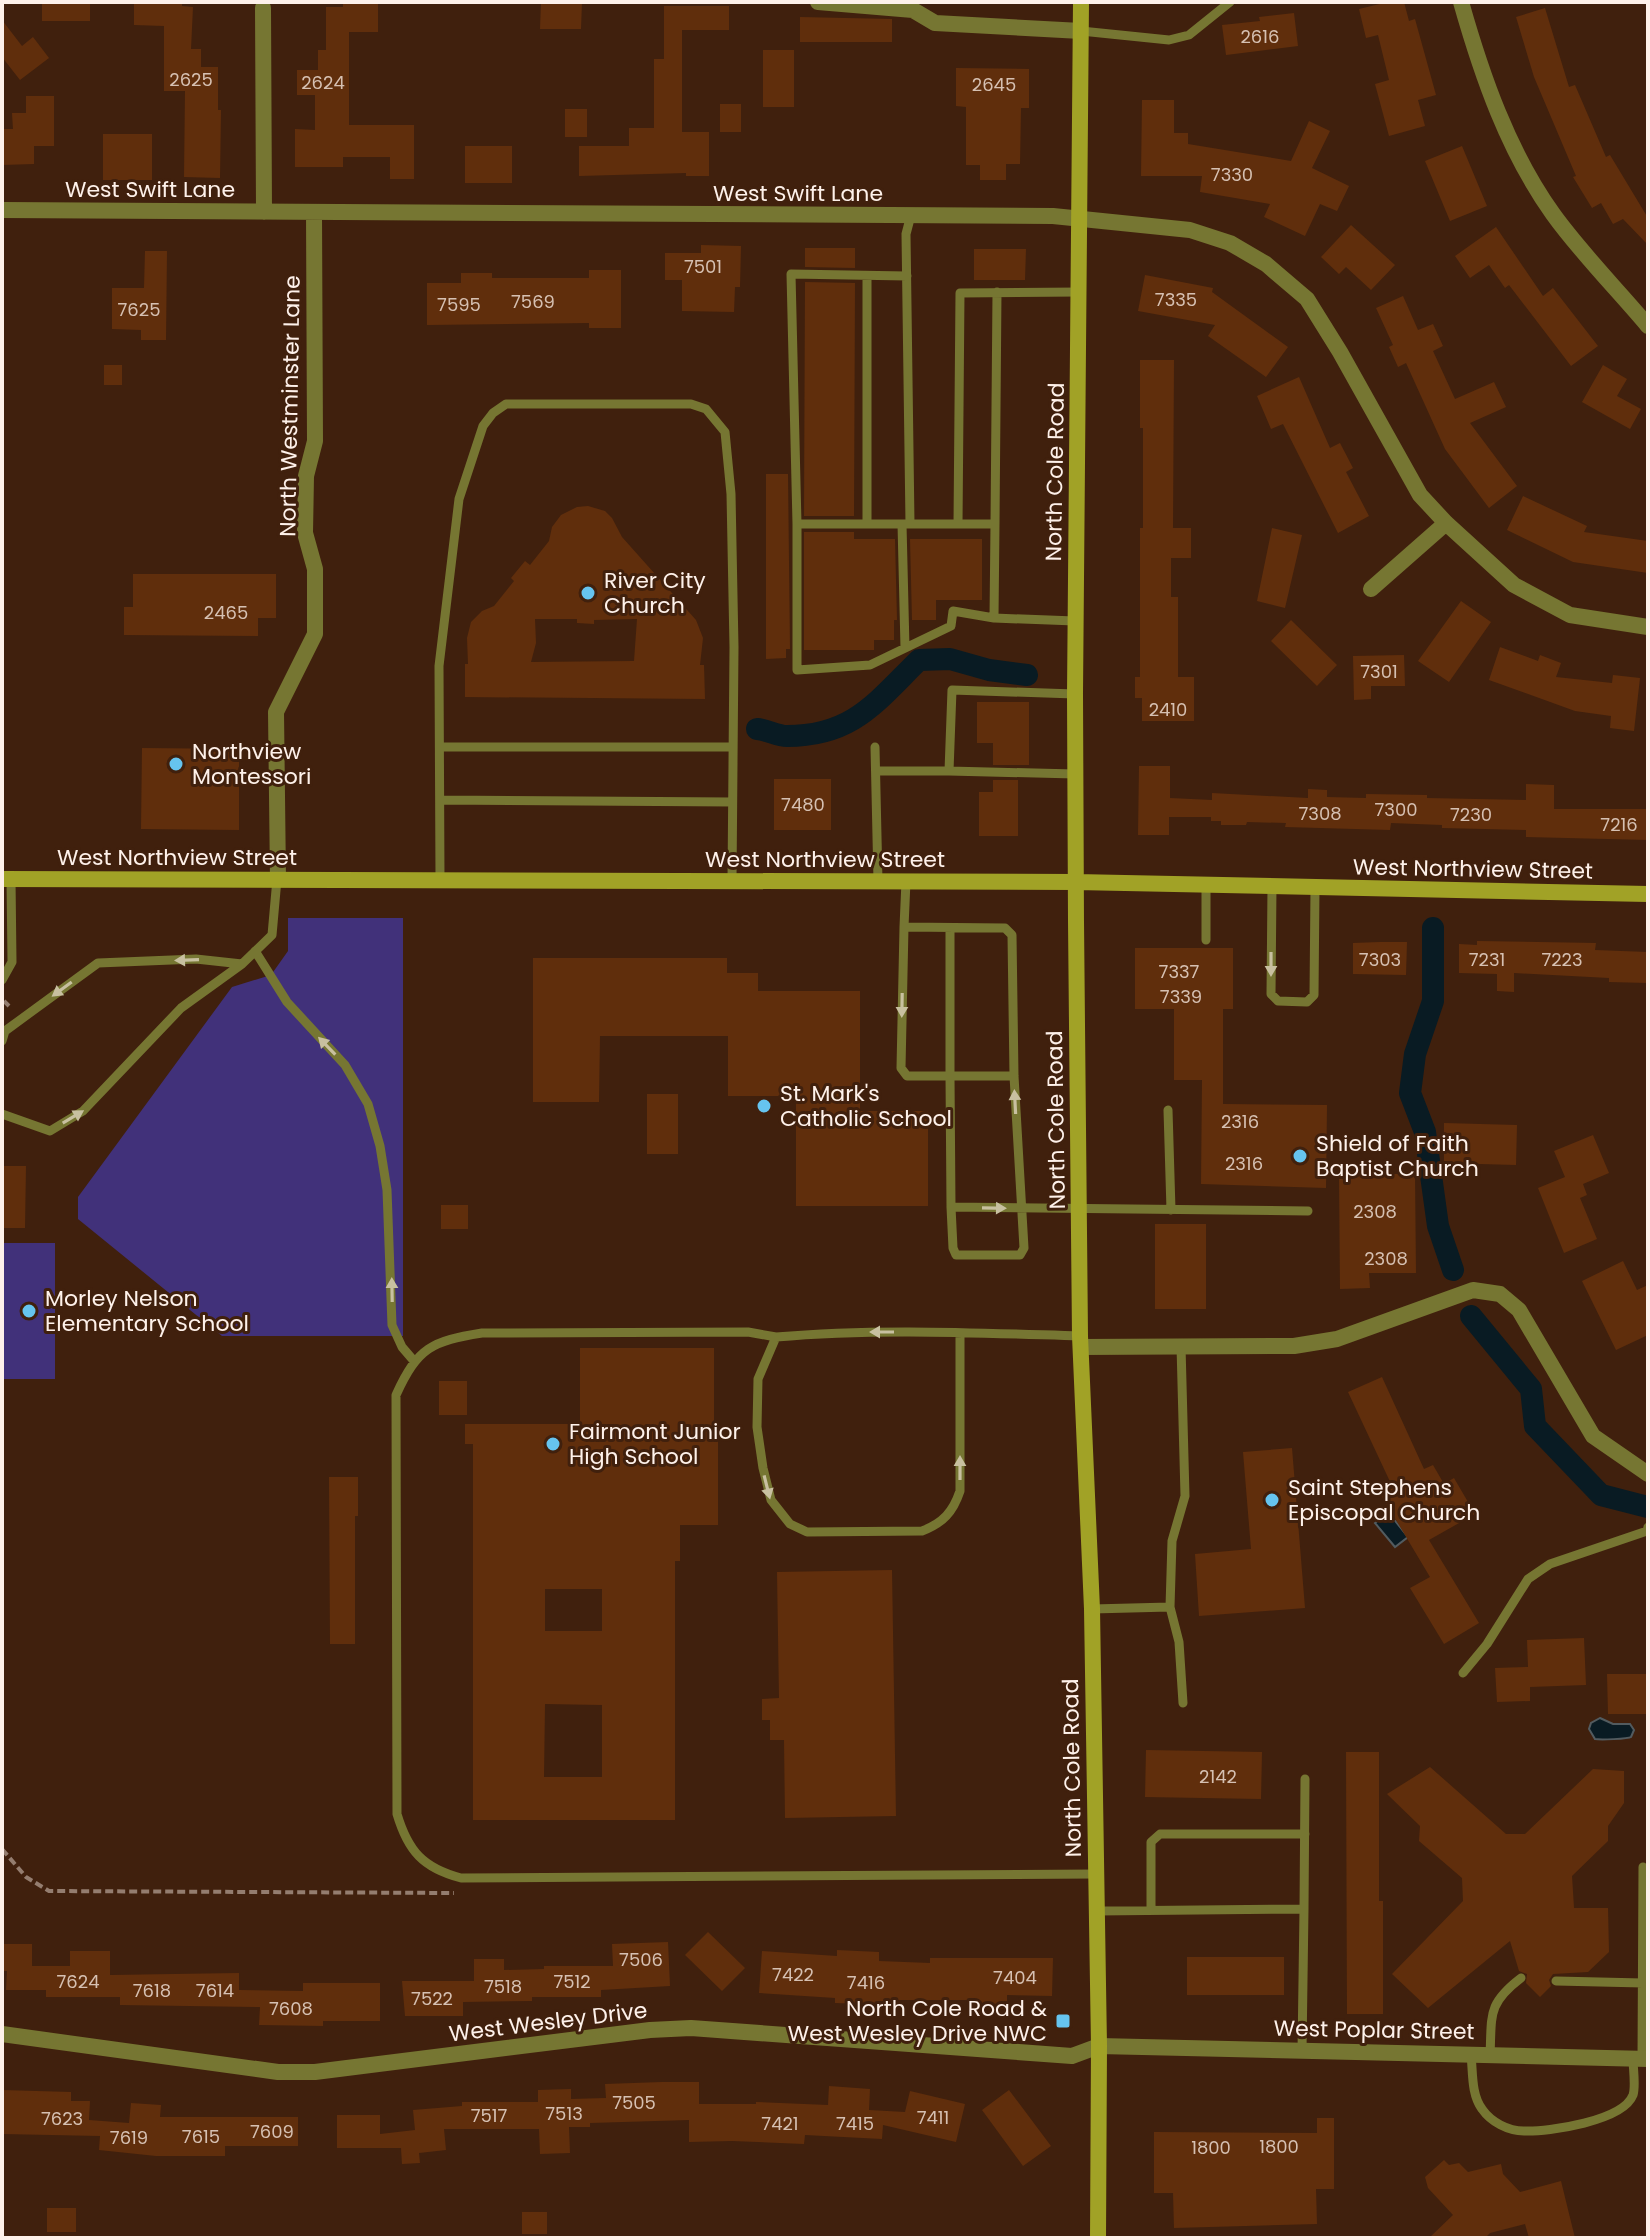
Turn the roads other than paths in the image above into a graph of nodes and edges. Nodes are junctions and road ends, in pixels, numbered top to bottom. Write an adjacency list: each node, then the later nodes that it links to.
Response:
1 (818, 2): 6 (street)
2 (1081, 2): 6 (main road, North Cole Road)
3 (1230, 2): 6 (lane)
4 (1461, 2): 16 (street)
5 (263, 8): 8 (street)
6 (1081, 31): 11 (main road, North Cole Road)
7 (2, 210): 8 (street, West Swift Lane)
8 (264, 212): 9 (street, West Swift Lane)
9 (314, 212): 10 (street, West Swift Lane); 38 (street, North Westminster Lane)
10 (911, 215): 11 (street, West Swift Lane); 13 (lane)
11 (1080, 219): 15 (main road, North Cole Road); 17 (street, West Swift Lane)
12 (867, 276): 13 (lane); 18 (lane); 19 (lane)
13 (907, 276): 20 (lane)
14 (997, 292): 15 (lane); 21 (lane); 22 (lane)
15 (1079, 292): 25 (main road, North Cole Road)
16 (1648, 326)
17 (1446, 523): 23 (street); 26 (street, West Swift Lane)
18 (797, 524): 19 (lane); 27 (lane)
19 (867, 524): 20 (lane)
20 (906, 524): 21 (lane); 27 (lane)
21 (958, 524): 22 (lane)
22 (995, 524): 24 (lane)
23 (1371, 589)
24 (994, 618): 25 (lane); 27 (lane)
25 (1075, 621): 28 (main road, North Cole Road)
26 (1648, 627)
27 (905, 648)
28 (1075, 694): 33 (lane); 34 (main road, North Cole Road)
29 (440, 747): 30 (lane); 30 (lane); 35 (lane)
30 (732, 747): 36 (lane)
31 (875, 747): 32 (lane)
32 (876, 771): 33 (lane); 41 (lane)
33 (949, 771): 34 (lane)
34 (1075, 774): 43 (main road, North Cole Road)
35 (440, 800): 36 (lane); 39 (lane)
36 (732, 802): 40 (lane)
37 (7, 879): 38 (main road, West Northview Street); 52 (lane)
38 (278, 879): 39 (main road, West Northview Street); 51 (lane)
39 (440, 879): 40 (main road, West Northview Street)
40 (732, 880): 41 (main road, West Northview Street)
41 (878, 881): 42 (main road, West Northview Street)
42 (906, 881): 43 (main road, West Northview Street); 48 (lane)
43 (1076, 882): 44 (main road, West Northview Street); 61 (main road, North Cole Road)
44 (1206, 885): 45 (main road, West Northview Street); 50 (lane)
45 (1272, 886): 46 (main road, West Northview Street); 46 (lane, one-way to 46)
46 (1315, 888): 47 (main road, West Northview Street)
47 (1648, 894)
48 (904, 927): 49 (lane); 56 (lane, one-way to 56)
49 (950, 928): 56 (lane); 57 (lane)
50 (1206, 940)
51 (255, 951): 53 (lane); 69 (lane, one-way to 51)
52 (7, 956): 54 (lane)
53 (242, 964): 55 (lane, one-way to 55); 59 (lane, one-way to 53)
54 (2, 980)
55 (2, 1041)
56 (950, 1076): 57 (lane); 60 (lane)
57 (1014, 1076): 62 (lane, one-way to 57)
58 (1168, 1110): 63 (lane)
59 (2, 1114)
60 (951, 1207): 62 (lane, one-way to 62); 62 (lane)
61 (1078, 1207): 62 (lane); 63 (lane); 67 (main road, North Cole Road)
62 (1021, 1208)
63 (1171, 1210): 64 (lane)
64 (1308, 1211)
65 (960, 1333): 66 (lane, one-way to 66); 66 (lane, one-way to 65); 67 (lane)
66 (776, 1337): 69 (lane)
67 (1081, 1341): 68 (street); 73 (main road, North Cole Road)
68 (1181, 1346): 70 (street); 72 (lane)
69 (414, 1361): 79 (lane)
70 (1648, 1474)
71 (1648, 1527): 74 (lane)
72 (1170, 1607): 73 (lane); 75 (lane)
73 (1092, 1609): 79 (main road, North Cole Road)
74 (1463, 1673)
75 (1183, 1703)
76 (1305, 1779): 77 (lane)
77 (1305, 1834): 80 (lane); 81 (lane)
78 (1643, 1867): 85 (lane)
79 (1096, 1874): 82 (main road, North Cole Road)
80 (1304, 1909): 81 (lane); 88 (lane)
81 (1151, 1910): 82 (lane)
82 (1097, 1911): 87 (main road, North Cole Road)
83 (1521, 1978): 90 (lane)
84 (1556, 1981): 85 (lane)
85 (1643, 1983): 91 (lane)
86 (2, 2034): 87 (street, West Wesley Drive)
87 (1099, 2046): 88 (street, West Poplar Street); 92 (main road, North Cole Road)
88 (1302, 2051): 89 (street, West Poplar Street)
89 (1471, 2055): 90 (street, West Poplar Street); 91 (lane)
90 (1490, 2055): 91 (street, West Poplar Street)
91 (1641, 2059)
92 (1098, 2238)

